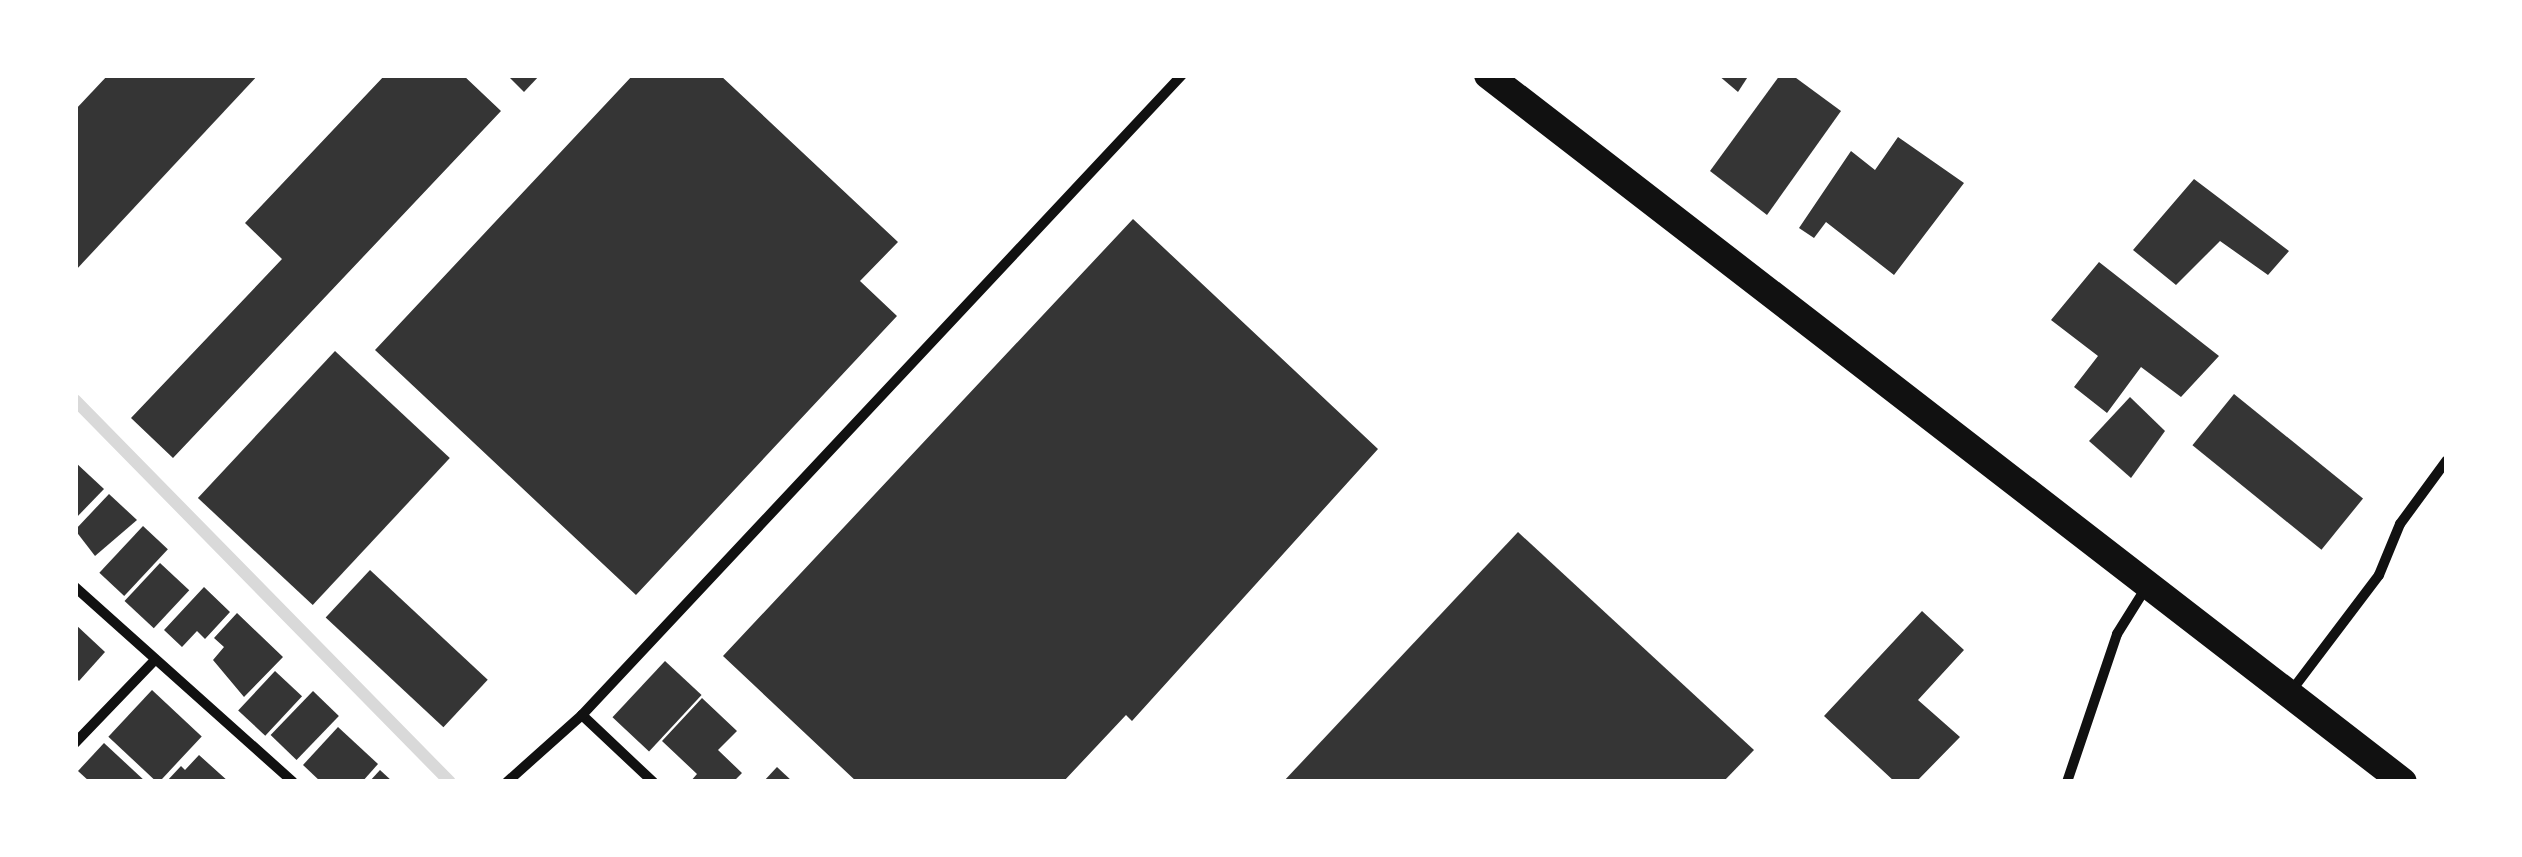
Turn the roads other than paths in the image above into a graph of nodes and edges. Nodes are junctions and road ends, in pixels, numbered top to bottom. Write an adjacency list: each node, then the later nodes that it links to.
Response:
1 (1182, 75): 8 (street)
2 (1488, 75): 4 (highway)
3 (2447, 460): 7 (street)
4 (2147, 586): 7 (highway); 13 (street)
5 (75, 587): 6 (street)
6 (155, 660): 9 (street); 10 (street)
7 (2288, 694): 14 (highway)
8 (582, 714): 11 (street); 12 (street)
9 (75, 743)
10 (284, 779)
11 (508, 782)
12 (652, 782)
13 (2067, 782)
14 (2403, 782)

